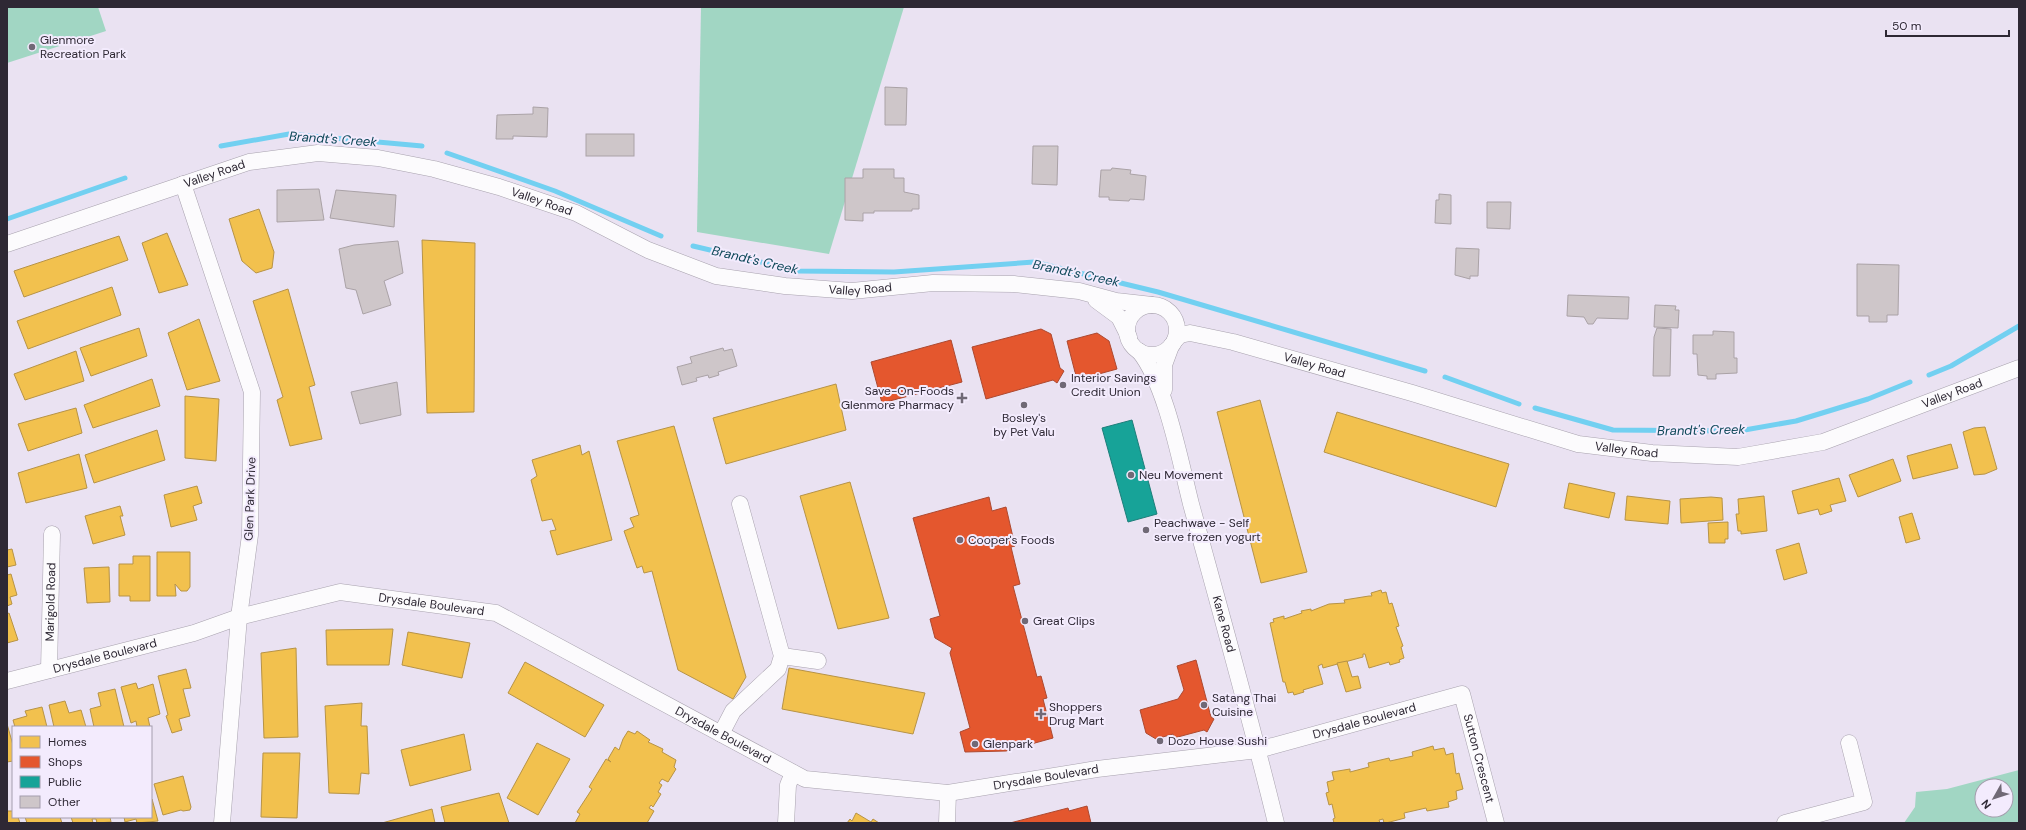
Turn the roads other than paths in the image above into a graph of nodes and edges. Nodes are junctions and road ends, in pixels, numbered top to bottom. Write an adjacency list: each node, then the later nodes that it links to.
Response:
1 (183, 184): 2 (street, Valley Road); 3 (street, Valley Road); 13 (street, Glen Park Drive)
2 (7, 244)
3 (1079, 291): 4 (street, Valley Road); 5 (street, Valley Road)
4 (1160, 307): 5 (street); 6 (street, Valley Road); 7 (street)
5 (1129, 337): 8 (street, Valley Road)
6 (1233, 342): 7 (street, Valley Road); 9 (street, Valley Road)
7 (1173, 343): 8 (street, Valley Road); 10 (street, Kane Road)
8 (1139, 351): 10 (street, Kane Road)
9 (2018, 372)
10 (1170, 425): 21 (street, Kane Road)
11 (740, 504): 14 (street)
12 (52, 534): 16 (street, Marigold Road)
13 (239, 616): 16 (street, Drysdale Boulevard); 19 (street, Drysdale Boulevard); 24 (street, Glen Park Drive)
14 (782, 656): 15 (street); 19 (street)
15 (818, 661)
16 (49, 670): 17 (street, Drysdale Boulevard)
17 (7, 681)
18 (1462, 694): 21 (street, Drysdale Boulevard); 28 (street, Sutton Crescent)
19 (721, 734): 22 (street, Drysdale Boulevard)
20 (1849, 743): 29 (street)
21 (1258, 750): 23 (street, Drysdale Boulevard); 27 (street, Kane Road)
22 (793, 773): 23 (street, Drysdale Boulevard); 25 (street)
23 (948, 793): 26 (street)
24 (222, 823)
25 (786, 823)
26 (947, 823)
27 (1276, 823)
28 (1496, 823)
29 (1785, 823)

